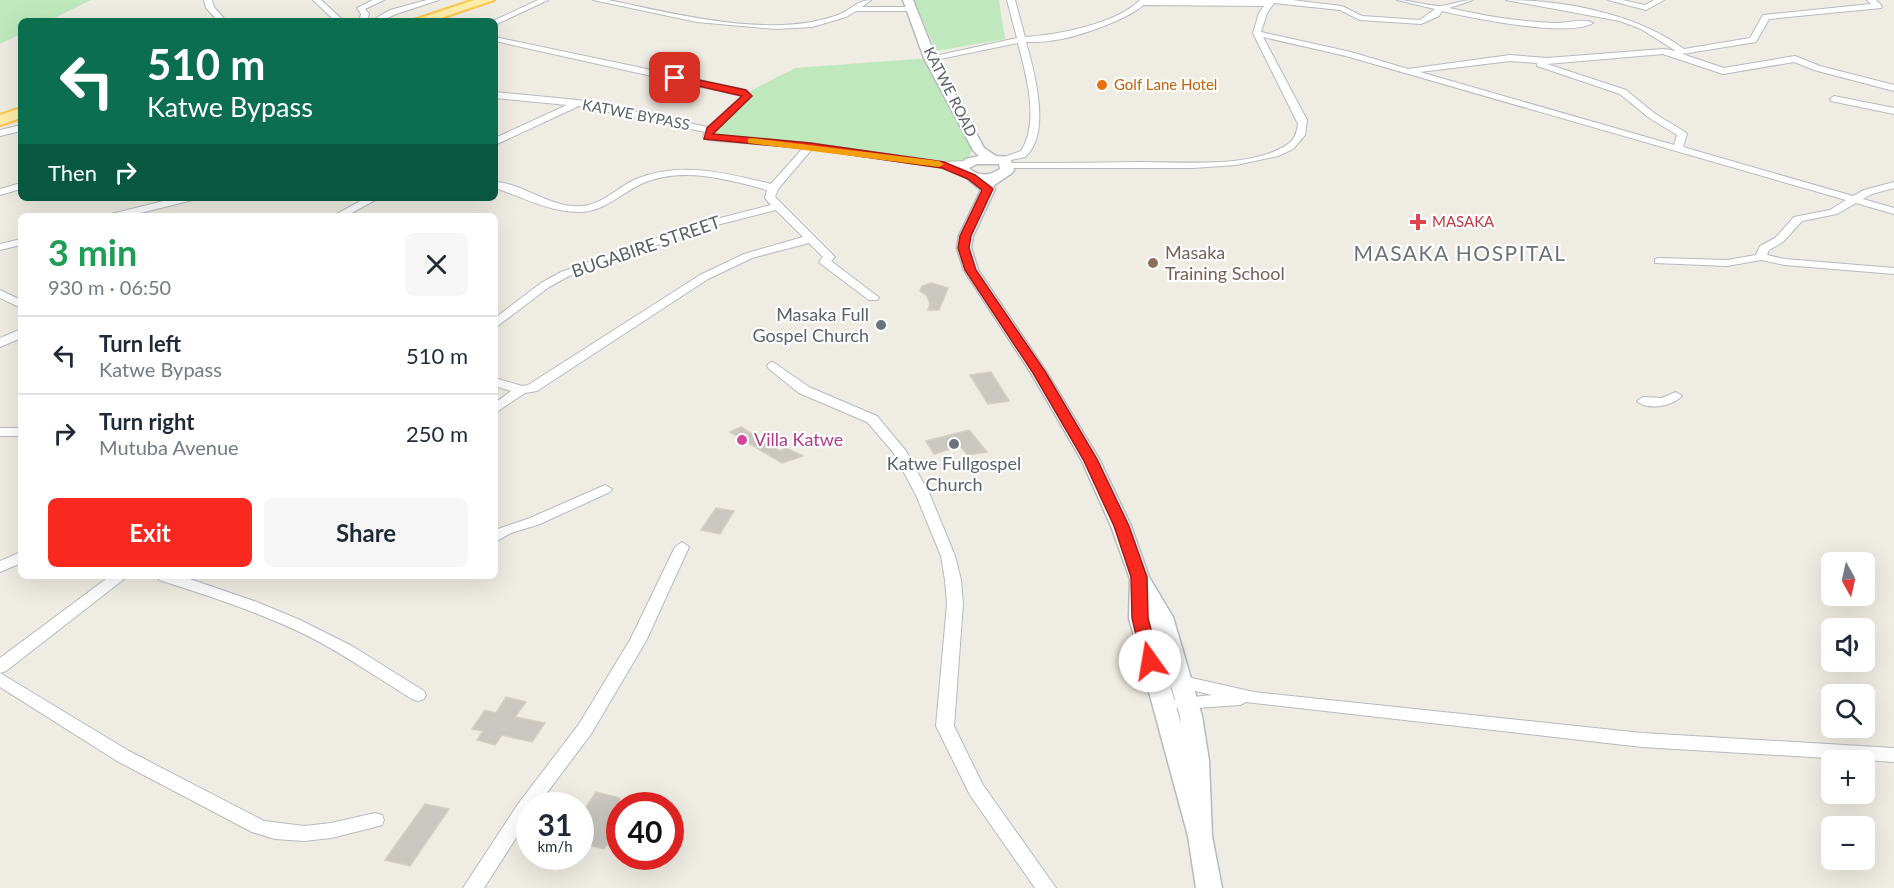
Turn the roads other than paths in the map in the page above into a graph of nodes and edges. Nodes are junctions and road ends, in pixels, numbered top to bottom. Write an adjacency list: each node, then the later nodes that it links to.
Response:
1 (208, 0): 21 (street)
2 (317, 0): 22 (street)
3 (380, 0): 23 (street)
4 (435, 0): 24 (street)
5 (488, 0): 25 (main road)
6 (544, 0): 26 (street)
7 (597, 0): 20 (street)
8 (867, 0): 20 (street)
9 (1011, 0): 30 (street)
10 (1401, 0): 19 (street)
11 (1469, 0): 19 (street)
12 (1510, 0): 31 (street)
13 (1612, 0): 14 (street)
14 (1660, 0)
15 (1871, 0): 31 (street)
16 (1271, 1): 17 (street); 19 (street); 28 (street)
17 (1143, 2): 30 (street)
18 (910, 5): 20 (street); 32 (street, KATWE ROAD)
19 (1446, 8): 27 (street)
20 (858, 9)
21 (219, 18)
22 (337, 18)
23 (364, 18)
24 (381, 18)
25 (428, 18)
26 (498, 22)
27 (1590, 23)
28 (1257, 33): 34 (street); 49 (street)
29 (498, 40): 43 (street)
30 (1022, 40): 32 (street); 49 (street)
31 (1678, 53): 33 (street); 35 (street)
32 (930, 58): 47 (street, KATWE ROAD)
33 (1521, 58): 34 (street); 48 (street)
34 (1404, 72): 48 (street)
35 (1894, 88)
36 (498, 95): 38 (street, KATWE BYPASS)
37 (1834, 99): 39 (street)
38 (578, 103): 43 (street, KATWE BYPASS); 45 (street)
39 (1894, 111)
40 (18, 114): 41 (main road)
41 (0, 120)
42 (18, 129): 44 (street)
43 (710, 130): 46 (street, KATWE BYPASS)
44 (0, 133)
45 (498, 141)
46 (810, 146): 50 (street, KATWE BYPASS); 54 (street)
47 (979, 150): 49 (street, KATWE ROAD); 50 (street, KATWE ROAD)
48 (1677, 150): 58 (street)
49 (1002, 167): 50 (street); 50 (street)
50 (970, 173): 88 (street)
51 (1894, 184): 58 (street)
52 (498, 185): 54 (street)
53 (18, 187): 55 (street)
54 (773, 188): 59 (street)
55 (0, 192)
56 (177, 201): 61 (street)
57 (368, 201): 62 (street)
58 (1857, 201): 60 (street); 66 (street)
59 (776, 207): 63 (street); 72 (street, BUGABIRE STREET)
60 (1894, 211)
61 (127, 213)
62 (344, 213)
63 (810, 239): 70 (street); 77 (street)
64 (18, 243): 65 (street)
65 (0, 247)
66 (1761, 257): 67 (street); 68 (street)
67 (1659, 261)
68 (1894, 271)
69 (0, 293): 71 (street)
70 (873, 298)
71 (18, 303)
72 (498, 322)
73 (18, 334): 74 (street)
74 (0, 343)
75 (773, 366): 100 (street)
76 (498, 383): 77 (street)
77 (521, 390): 80 (street)
78 (1677, 396): 79 (street)
79 (1643, 400)
80 (498, 407)
81 (0, 432): 82 (street)
82 (18, 432)
83 (605, 489): 84 (street)
84 (498, 535)
85 (682, 547): 99 (street)
86 (18, 558): 87 (street)
87 (0, 567)
88 (1139, 577): 93 (street); 94 (street)
89 (116, 579): 91 (street)
90 (174, 579): 95 (street)
91 (0, 667)
92 (0, 679): 97 (street)
93 (1159, 692): 94 (street); 98 (street)
94 (1185, 693): 96 (street); 98 (street)
95 (418, 695)
96 (1894, 755)
97 (375, 820)
98 (1200, 836): 101 (street)
99 (473, 888)
100 (1046, 888)
101 (1209, 888)

